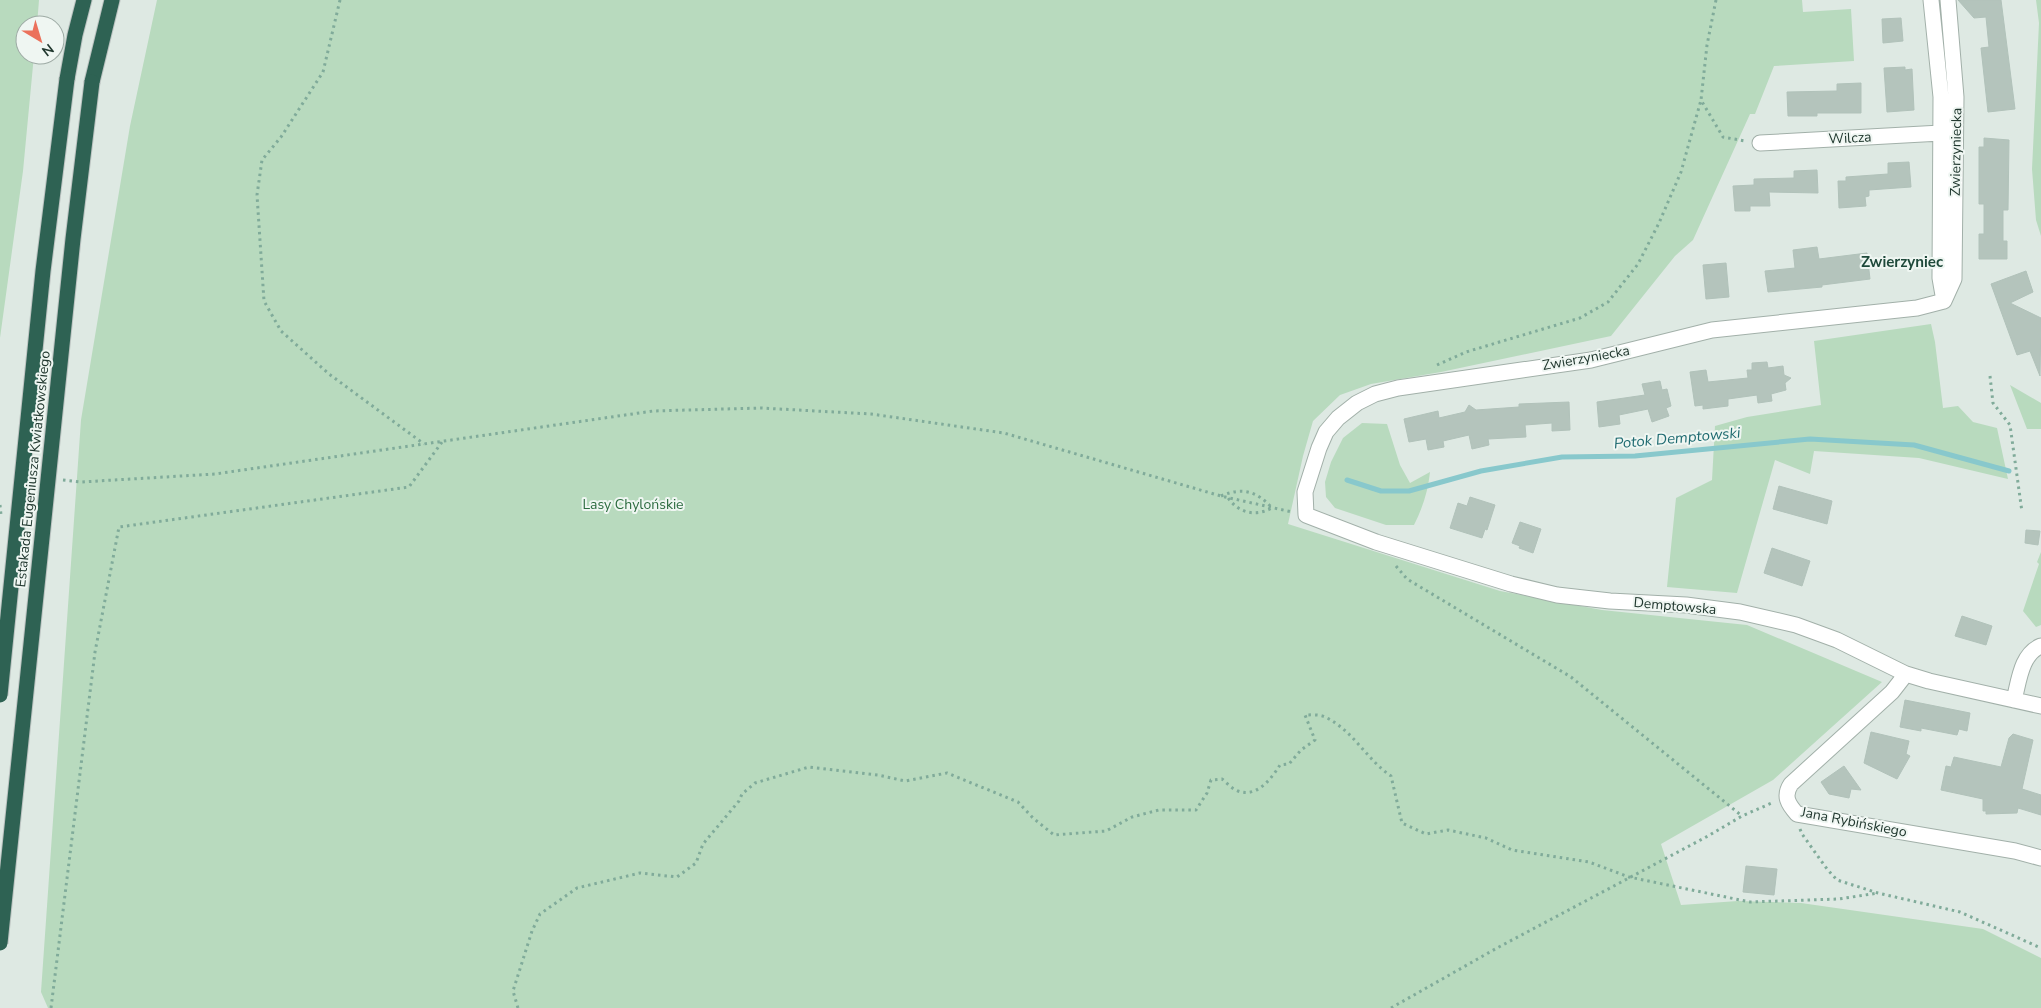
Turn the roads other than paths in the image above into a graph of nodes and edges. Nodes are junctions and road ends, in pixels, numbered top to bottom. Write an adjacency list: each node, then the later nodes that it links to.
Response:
1 (84, 0): 11 (highway, Estakada Eugeniusza Kwiatkowskiego, bridge)
2 (112, 0): 15 (highway, Estakada Eugeniusza Kwiatkowskiego, bridge)
3 (1931, 0): 5 (street, Zwierzyniecka)
4 (1948, 0): 7 (street, Zwierzyniecka)
5 (1941, 133): 6 (street, Wilcza); 7 (street, Zwierzyniecka)
6 (1760, 144)
7 (1944, 301): 8 (street, Zwierzyniecka)
8 (1306, 515): 10 (street, Demptowska)
9 (2041, 646): 12 (street)
10 (1906, 674): 12 (street, Demptowska); 14 (street, Jana Rybińskiego)
11 (0, 695)
12 (2014, 700): 13 (street, Demptowska)
13 (2041, 706)
14 (2041, 858)
15 (0, 943)

